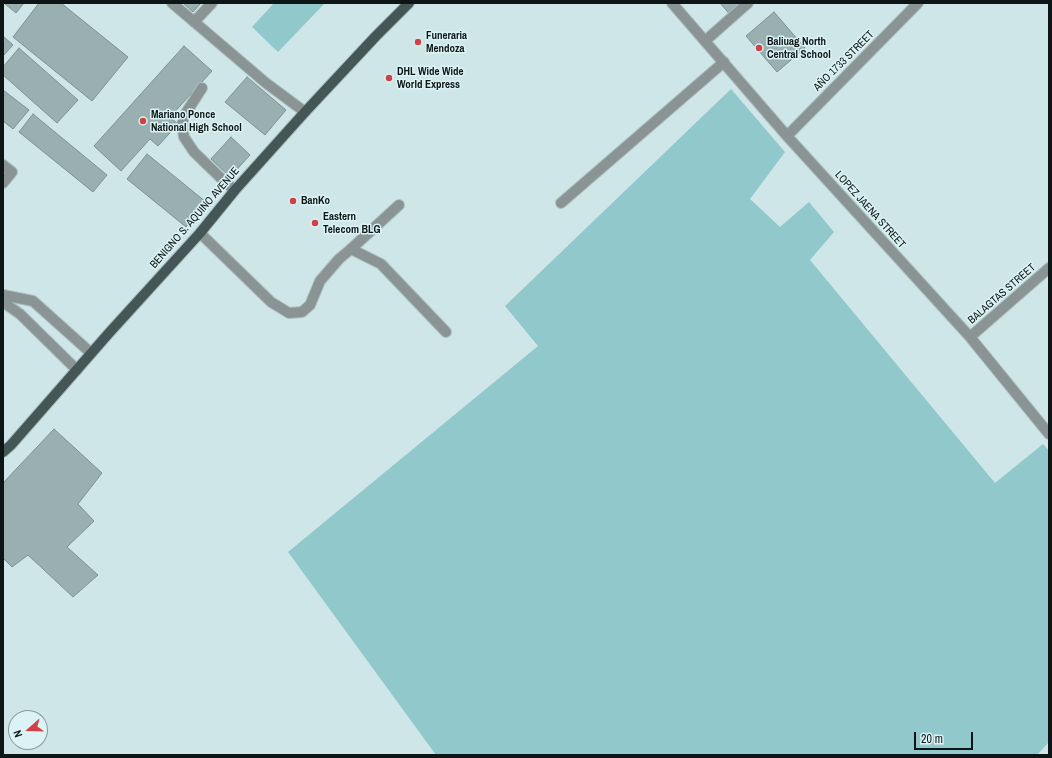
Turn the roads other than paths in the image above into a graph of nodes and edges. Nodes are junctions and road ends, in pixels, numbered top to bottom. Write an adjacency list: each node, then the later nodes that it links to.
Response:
1 (172, 3): 7 (street)
2 (212, 3): 7 (street)
3 (409, 3): 11 (main road, BENIGNO S. AQUINO AVENUE)
4 (672, 3): 8 (street, LOPEZ JAENA STREET)
5 (748, 3): 8 (street)
6 (918, 3): 12 (street, AÑO 1733 STREET)
7 (194, 22): 11 (street)
8 (705, 41): 9 (street, LOPEZ JAENA STREET)
9 (724, 62): 12 (street, LOPEZ JAENA STREET); 16 (street)
10 (202, 88): 15 (street)
11 (305, 112): 15 (main road, BENIGNO S. AQUINO AVENUE)
12 (787, 136): 24 (street, LOPEZ JAENA STREET)
13 (3, 165): 14 (street)
14 (3, 183)
15 (235, 190): 18 (main road, BENIGNO S. AQUINO AVENUE)
16 (561, 203)
17 (399, 205): 19 (street)
18 (200, 233): 19 (street); 25 (main road, BENIGNO S. AQUINO AVENUE)
19 (351, 249): 23 (street)
20 (1049, 268): 24 (street, BALAGTAS STREET)
21 (3, 295): 25 (street)
22 (3, 302): 26 (street)
23 (446, 332)
24 (970, 337): 27 (street, LOPEZ JAENA STREET)
25 (91, 353): 26 (main road, BENIGNO S. AQUINO AVENUE)
26 (77, 370): 28 (main road, BENIGNO S. AQUINO AVENUE)
27 (1049, 434)
28 (3, 452)

